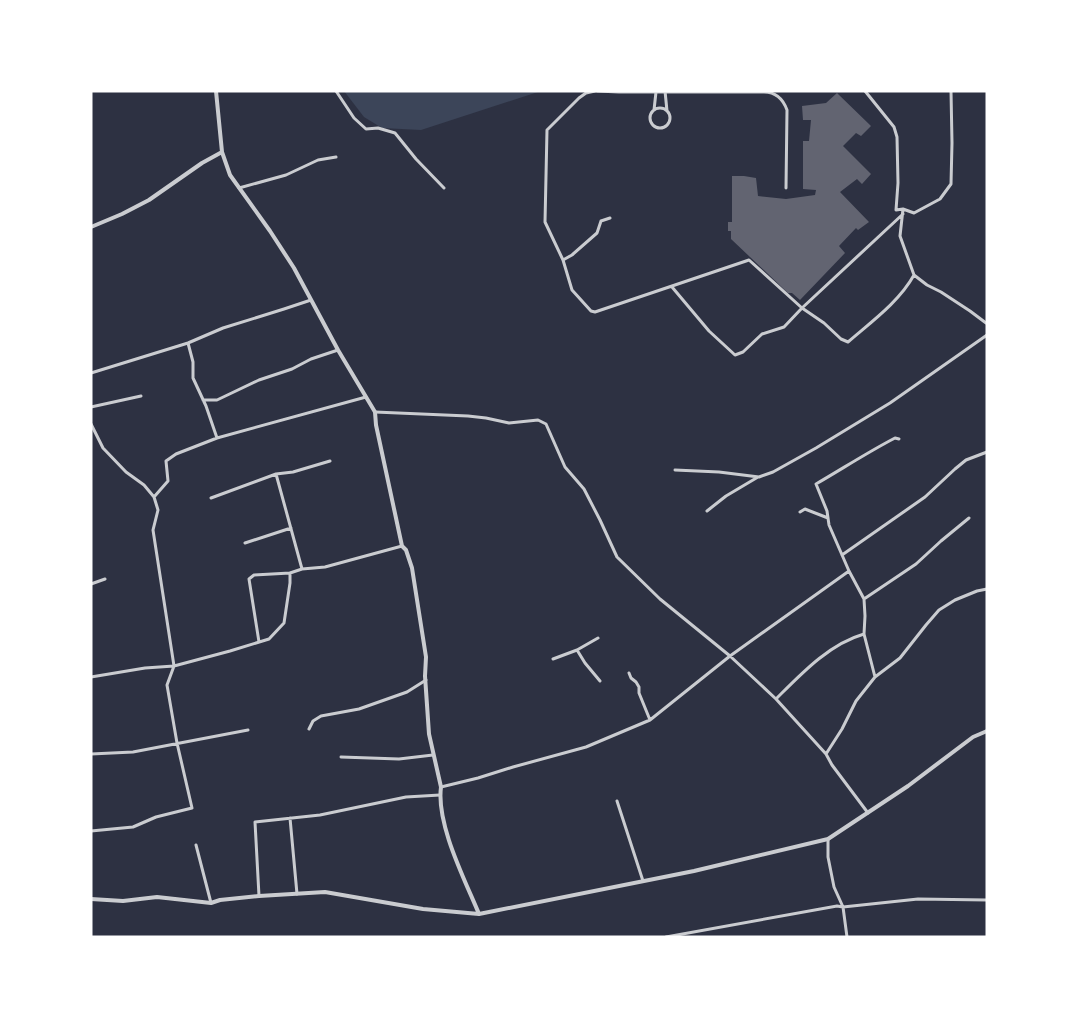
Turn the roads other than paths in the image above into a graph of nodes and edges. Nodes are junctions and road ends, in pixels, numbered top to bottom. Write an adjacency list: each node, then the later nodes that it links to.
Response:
1 (216, 91): 11 (street)
2 (336, 91): 14 (street)
3 (596, 91): 4 (street); 19 (street)
4 (646, 91): 7 (street)
5 (865, 91): 16 (street)
6 (951, 91): 16 (street)
7 (656, 92): 8 (street); 9 (street)
8 (666, 92): 10 (street); 15 (street)
9 (654, 110): 10 (street); 10 (street)
10 (668, 112)
11 (222, 152): 13 (street); 18 (street)
12 (336, 157): 13 (street)
13 (239, 188): 22 (street)
14 (444, 188)
15 (786, 188)
16 (903, 212): 20 (street); 23 (street)
17 (610, 218): 19 (street)
18 (91, 227)
19 (563, 260): 21 (street)
20 (914, 275): 23 (street); 24 (street)
21 (672, 287): 23 (street); 23 (street)
22 (311, 300): 26 (street); 27 (street)
23 (802, 308)
24 (986, 323)
25 (987, 335): 41 (street)
26 (188, 343): 28 (street); 31 (street)
27 (338, 350): 30 (street); 31 (street)
28 (91, 372)
29 (141, 396): 32 (street)
30 (366, 397): 33 (street); 35 (street)
31 (203, 400): 35 (street)
32 (91, 407)
33 (375, 412): 50 (street); 63 (street)
34 (91, 424): 42 (street)
35 (217, 438): 42 (street)
36 (899, 439): 46 (street)
37 (987, 452): 51 (street)
38 (330, 461): 40 (street)
39 (675, 470): 41 (street)
40 (276, 474): 43 (street); 48 (street)
41 (759, 477): 44 (street)
42 (154, 497): 65 (street)
43 (211, 498)
44 (706, 511)
45 (800, 512): 46 (street)
46 (828, 518): 51 (street)
47 (969, 518): 58 (street)
48 (291, 528): 49 (street); 52 (street)
49 (244, 543)
50 (402, 546): 52 (street); 69 (street)
51 (842, 555): 53 (street)
52 (302, 569): 54 (street)
53 (849, 571): 58 (street); 63 (street)
54 (290, 573): 61 (street); 61 (street)
55 (105, 579): 56 (street)
56 (91, 584)
57 (987, 589): 68 (street)
58 (864, 600): 59 (street)
59 (864, 634): 68 (street); 71 (street)
60 (598, 638): 62 (street)
61 (259, 642): 65 (street)
62 (577, 650): 64 (street); 70 (street)
63 (730, 656): 71 (street); 72 (street)
64 (553, 659)
65 (174, 666): 67 (street); 76 (street)
66 (629, 673): 72 (street)
67 (91, 677)
68 (875, 677): 78 (street)
69 (426, 680): 73 (street); 79 (street)
70 (600, 681)
71 (776, 699): 78 (street)
72 (650, 720): 81 (street)
73 (309, 729)
74 (248, 730): 76 (street)
75 (987, 731): 84 (street)
76 (177, 743): 77 (street); 86 (street)
77 (91, 754)
78 (826, 754): 84 (street)
79 (433, 755): 80 (street); 81 (street)
80 (341, 757)
81 (441, 787): 82 (street)
82 (440, 795): 85 (street); 96 (street)
83 (617, 801): 89 (street)
84 (868, 813): 87 (street)
85 (290, 818): 90 (street); 91 (street)
86 (91, 831)
87 (828, 839): 89 (street); 95 (street)
88 (196, 845): 94 (street)
89 (643, 881): 96 (street)
90 (297, 894): 91 (street); 96 (street)
91 (259, 896): 94 (street)
92 (91, 899): 94 (street)
93 (987, 900): 95 (street)
94 (211, 903)
95 (843, 907): 97 (street); 98 (street)
96 (479, 914)
97 (666, 937)
98 (847, 937)

